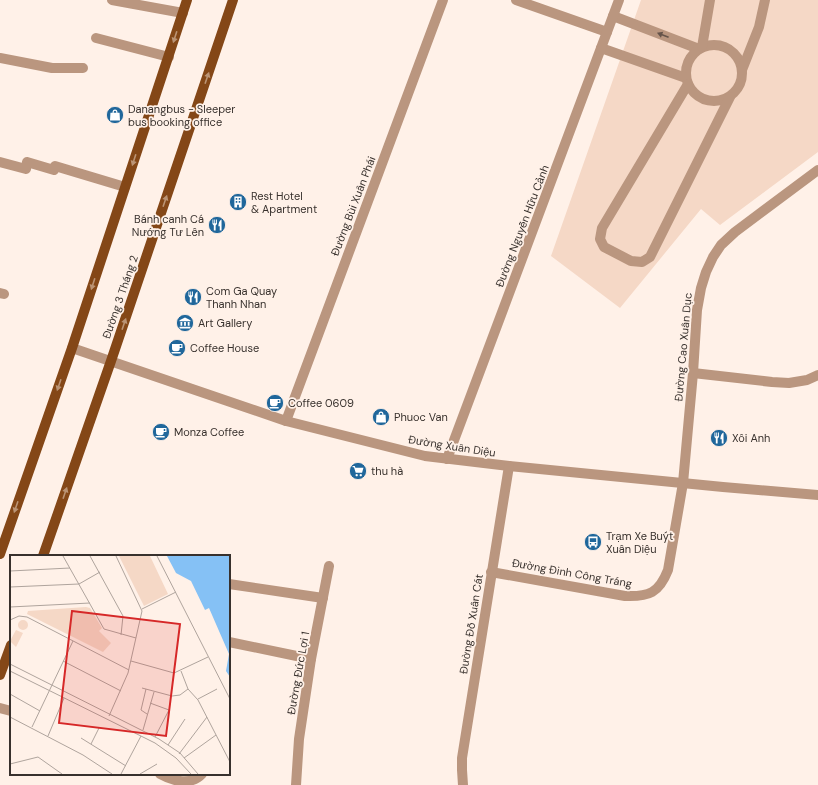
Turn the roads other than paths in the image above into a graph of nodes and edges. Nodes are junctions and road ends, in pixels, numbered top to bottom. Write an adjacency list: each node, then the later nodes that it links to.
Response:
1 (112, 0): 9 (street)
2 (187, 0): 9 (main road)
3 (233, 0): 25 (main road, Đường 3 Tháng 2, one-way to 3)
4 (443, 0): 28 (street, Đường Bùi Xuân Phái)
5 (516, 0): 11 (street)
6 (619, 0): 10 (street, Đường Nguyễn Hữu Cảnh)
7 (710, 0): 14 (street)
8 (765, 0): 18 (street)
9 (183, 13): 15 (main road, one-way to 15)
10 (613, 16): 11 (street, Đường Nguyễn Hữu Cảnh); 14 (street, one-way to 10)
11 (607, 32): 13 (street, Đường Nguyễn Hữu Cảnh)
12 (96, 38): 15 (street)
13 (601, 48): 19 (street); 29 (street, Đường Nguyễn Hữu Cảnh)
14 (701, 48): 18 (street); 19 (street)
15 (169, 56): 23 (main road, one-way to 23)
16 (0, 58): 17 (street)
17 (83, 68)
18 (742, 70): 20 (street)
19 (687, 81): 20 (street); 20 (street)
20 (730, 97)
21 (0, 162): 23 (street)
22 (818, 170): 26 (street, Đường Cao Xuân Dục)
23 (125, 187): 24 (main road, one-way to 24)
24 (72, 348): 25 (street, Đường Xuân Diệu); 33 (main road, one-way to 33)
25 (111, 361): 28 (street, Đường Xuân Diệu); 34 (main road, Đường 3 Tháng 2, one-way to 25)
26 (693, 373): 27 (street); 31 (street, Đường Cao Xuân Dục)
27 (818, 375)
28 (286, 420): 29 (street, Đường Xuân Diệu)
29 (447, 460): 30 (street, Đường Xuân Diệu)
30 (509, 466): 31 (street, Đường Xuân Diệu); 36 (street, Đường Đỗ Xuân Cát)
31 (683, 483): 32 (street, Đường Xuân Diệu); 36 (street, Đường Đinh Công Tráng)
32 (818, 495)
33 (0, 554)
34 (43, 555)
35 (329, 566): 38 (street, Đường Đức Lợi 1)
36 (491, 572): 48 (street, Đường Đỗ Xuân Cát)
37 (230, 584): 38 (street)
38 (323, 598): 41 (street, Đường Đức Lợi 1)
39 (230, 642): 41 (street)
40 (10, 648): 42 (main road)
41 (311, 659): 47 (street, Đường Đức Lợi 1)
42 (0, 674)
43 (0, 708): 44 (street)
44 (10, 711)
45 (162, 775): 46 (street)
46 (200, 780)
47 (296, 785)
48 (463, 785)

